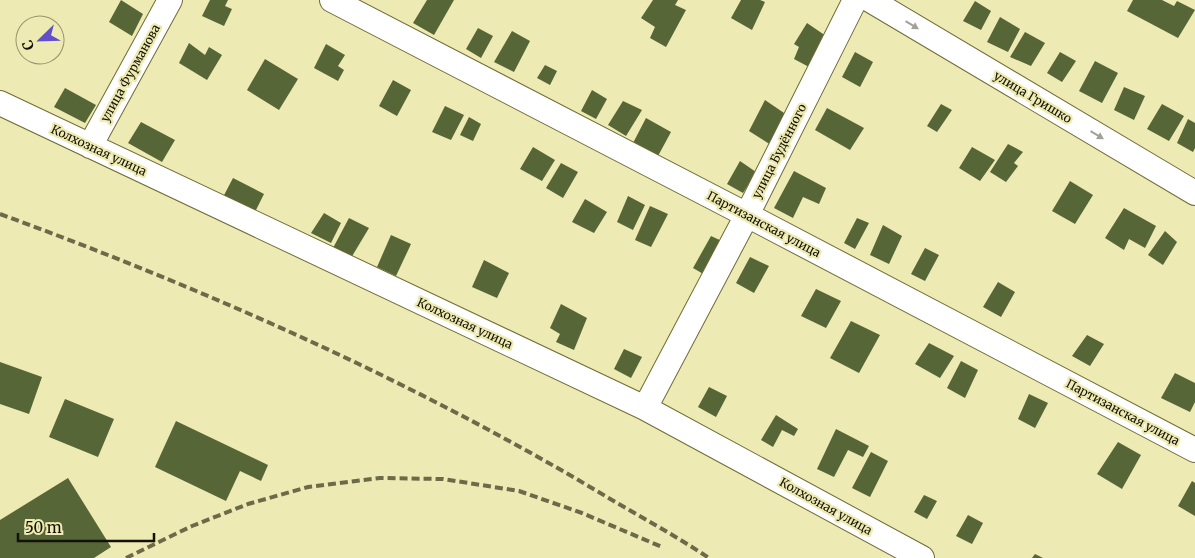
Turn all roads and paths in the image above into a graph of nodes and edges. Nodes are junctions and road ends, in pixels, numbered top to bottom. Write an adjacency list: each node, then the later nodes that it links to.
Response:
1 (170, 0): 6 (street, улица Фурманова)
2 (332, 0): 8 (street, Партизанская улица)
3 (855, 0): 8 (street, улица Будённого)
4 (870, 0): 7 (street, улица Гришко, one-way to 7)
5 (0, 103): 6 (street, Колхозная улица)
6 (90, 146): 9 (street, Колхозная улица)
7 (1195, 194)
8 (747, 215): 9 (street, улица Будённого); 10 (street, Партизанская улица)
9 (645, 408): 11 (street, Колхозная улица)
10 (1195, 450)
11 (922, 558)

